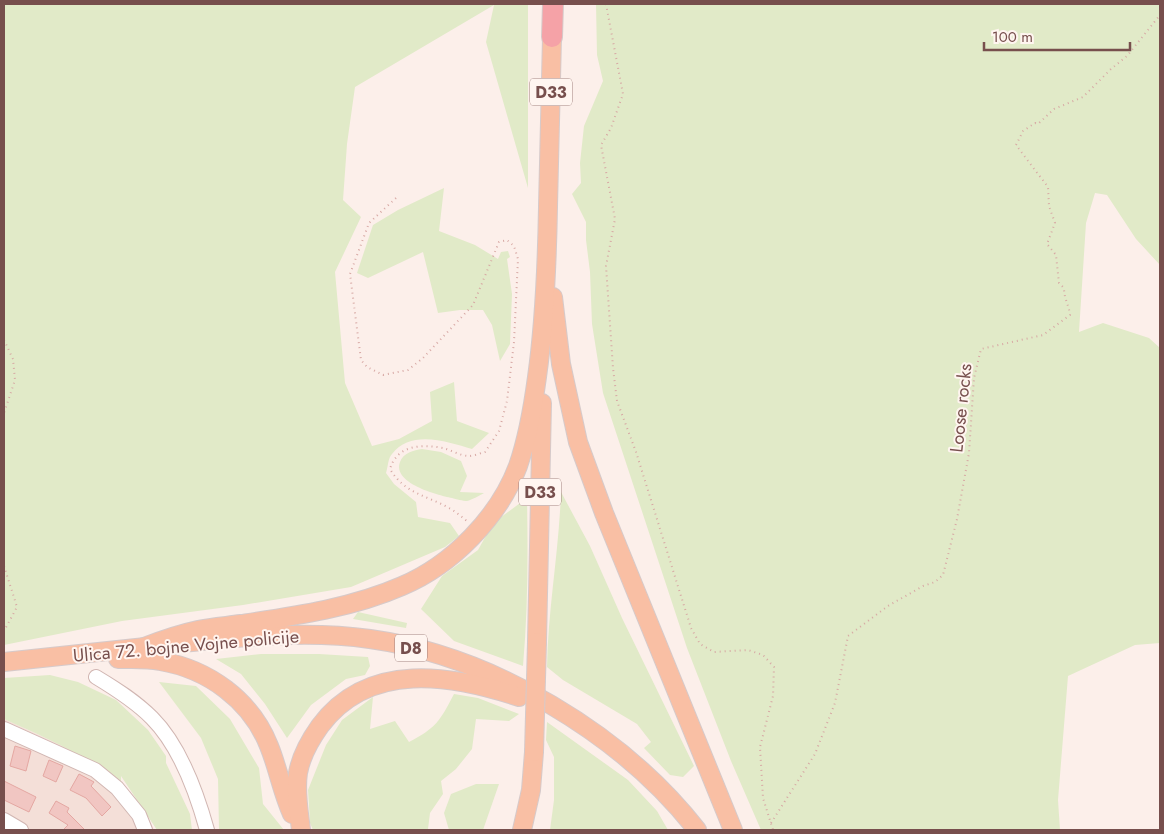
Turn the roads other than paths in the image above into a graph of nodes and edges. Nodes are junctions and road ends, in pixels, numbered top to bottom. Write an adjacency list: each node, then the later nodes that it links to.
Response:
1 (553, 4): 2 (highway, D33)
2 (552, 37): 3 (main road, D33)
3 (547, 262): 4 (main road, D33); 18 (main road)
4 (542, 342): 5 (main road); 16 (main road, D33, bridge)
5 (144, 647): 6 (main road, Ulica 72. bojne Vojne policije / D8); 9 (main road, Ulica 72. bojne Vojne policije / D8)
6 (65, 656): 7 (main road, Ulica 72. bojne Vojne policije / D8); 15 (main road)
7 (4, 662)
8 (96, 677): 14 (street)
9 (554, 708): 15 (main road); 17 (main road, Ulica 72. bojne Vojne policije / D8)
10 (4, 728): 13 (street)
11 (4, 820): 12 (street)
12 (22, 830)
13 (145, 830)
14 (207, 830)
15 (300, 830)
16 (522, 830)
17 (697, 830)
18 (733, 830)

